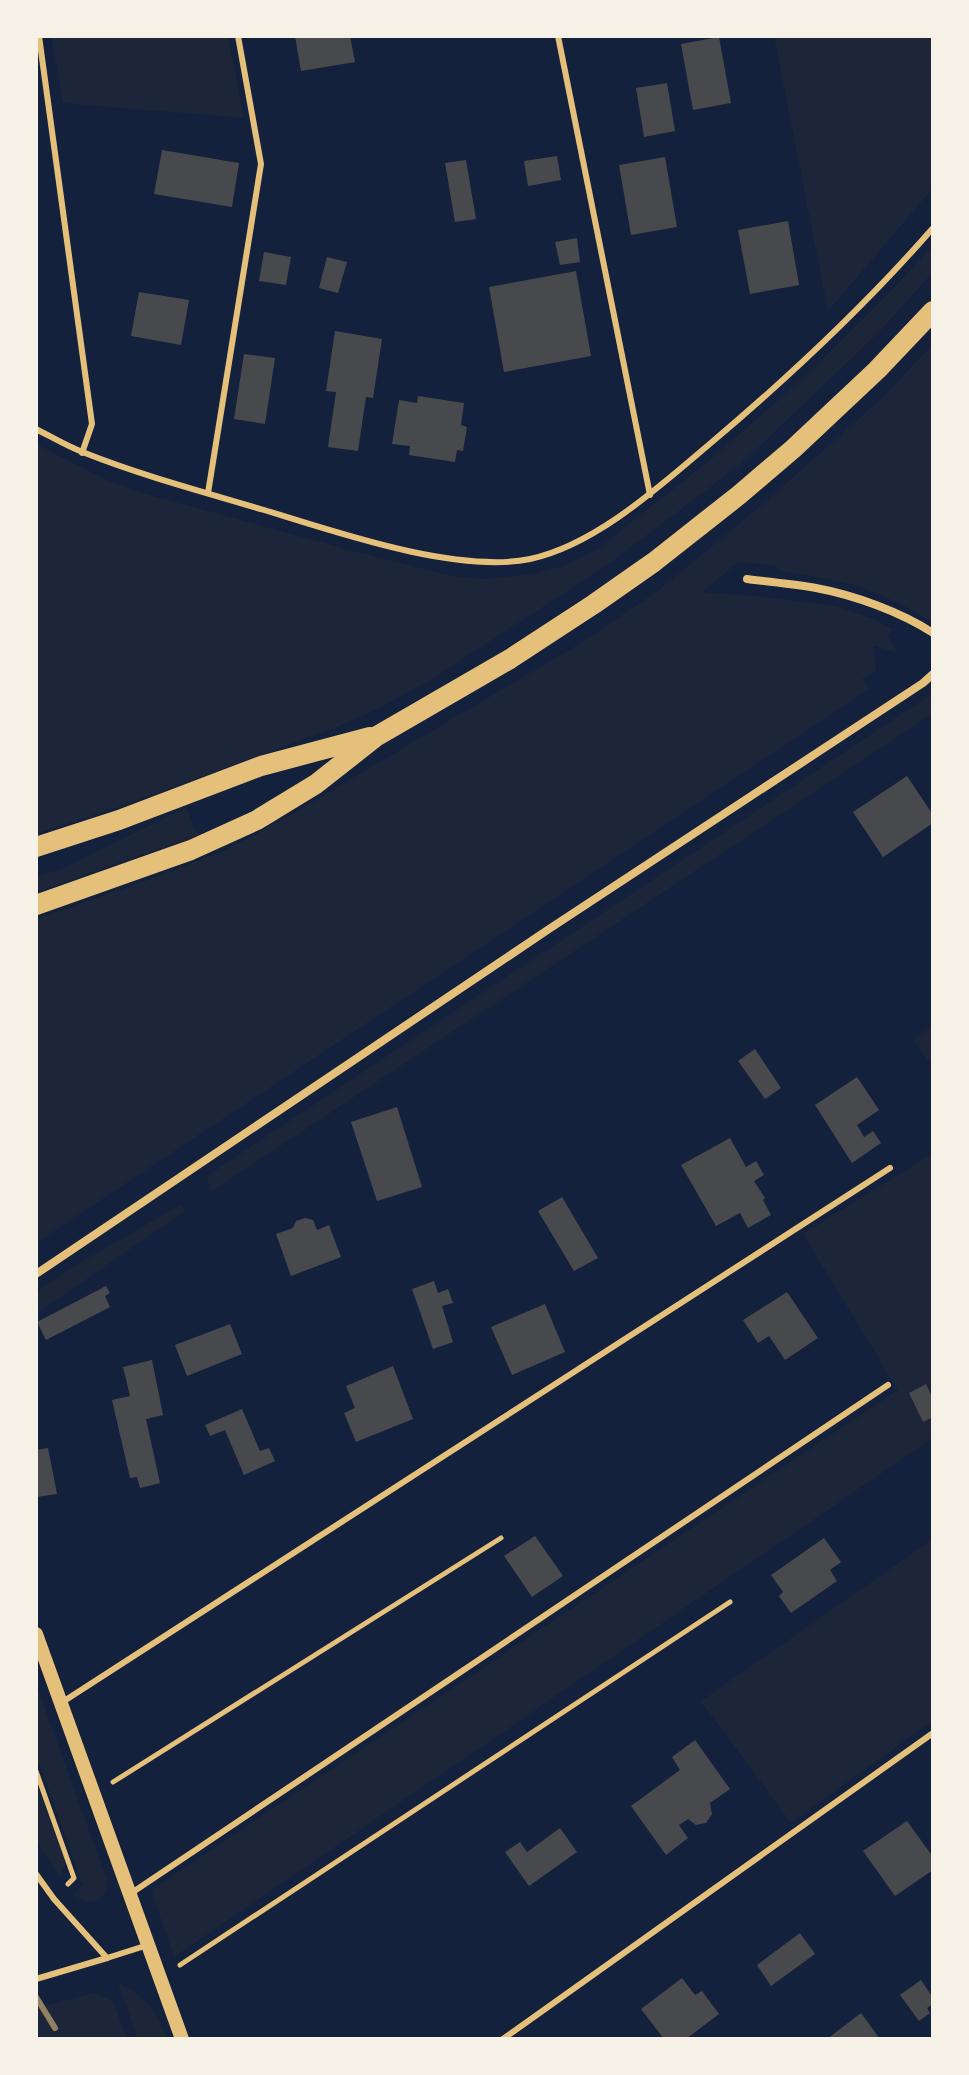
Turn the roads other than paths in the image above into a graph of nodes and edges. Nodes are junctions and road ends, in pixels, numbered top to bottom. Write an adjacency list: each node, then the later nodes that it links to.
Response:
1 (39, 36): 7 (lane)
2 (238, 36): 8 (lane)
3 (558, 36): 9 (lane)
4 (933, 228): 9 (lane)
5 (933, 311): 13 (main road)
6 (36, 429): 7 (lane)
7 (82, 453): 8 (lane)
8 (208, 493): 9 (lane)
9 (650, 495)
10 (747, 579): 11 (street)
11 (933, 633)
12 (933, 674): 17 (street)
13 (377, 736): 14 (main road); 15 (main road)
14 (36, 847)
15 (36, 905)
16 (890, 1168): 20 (lane)
17 (36, 1274)
18 (888, 1385): 23 (lane)
19 (36, 1634): 20 (street)
20 (61, 1703): 23 (street)
21 (933, 1733): 28 (lane)
22 (36, 1874): 25 (lane)
23 (130, 1894): 24 (street)
24 (148, 1945): 25 (lane); 27 (street)
25 (107, 1958): 26 (lane)
26 (36, 1979)
27 (182, 2039)
28 (503, 2039)

